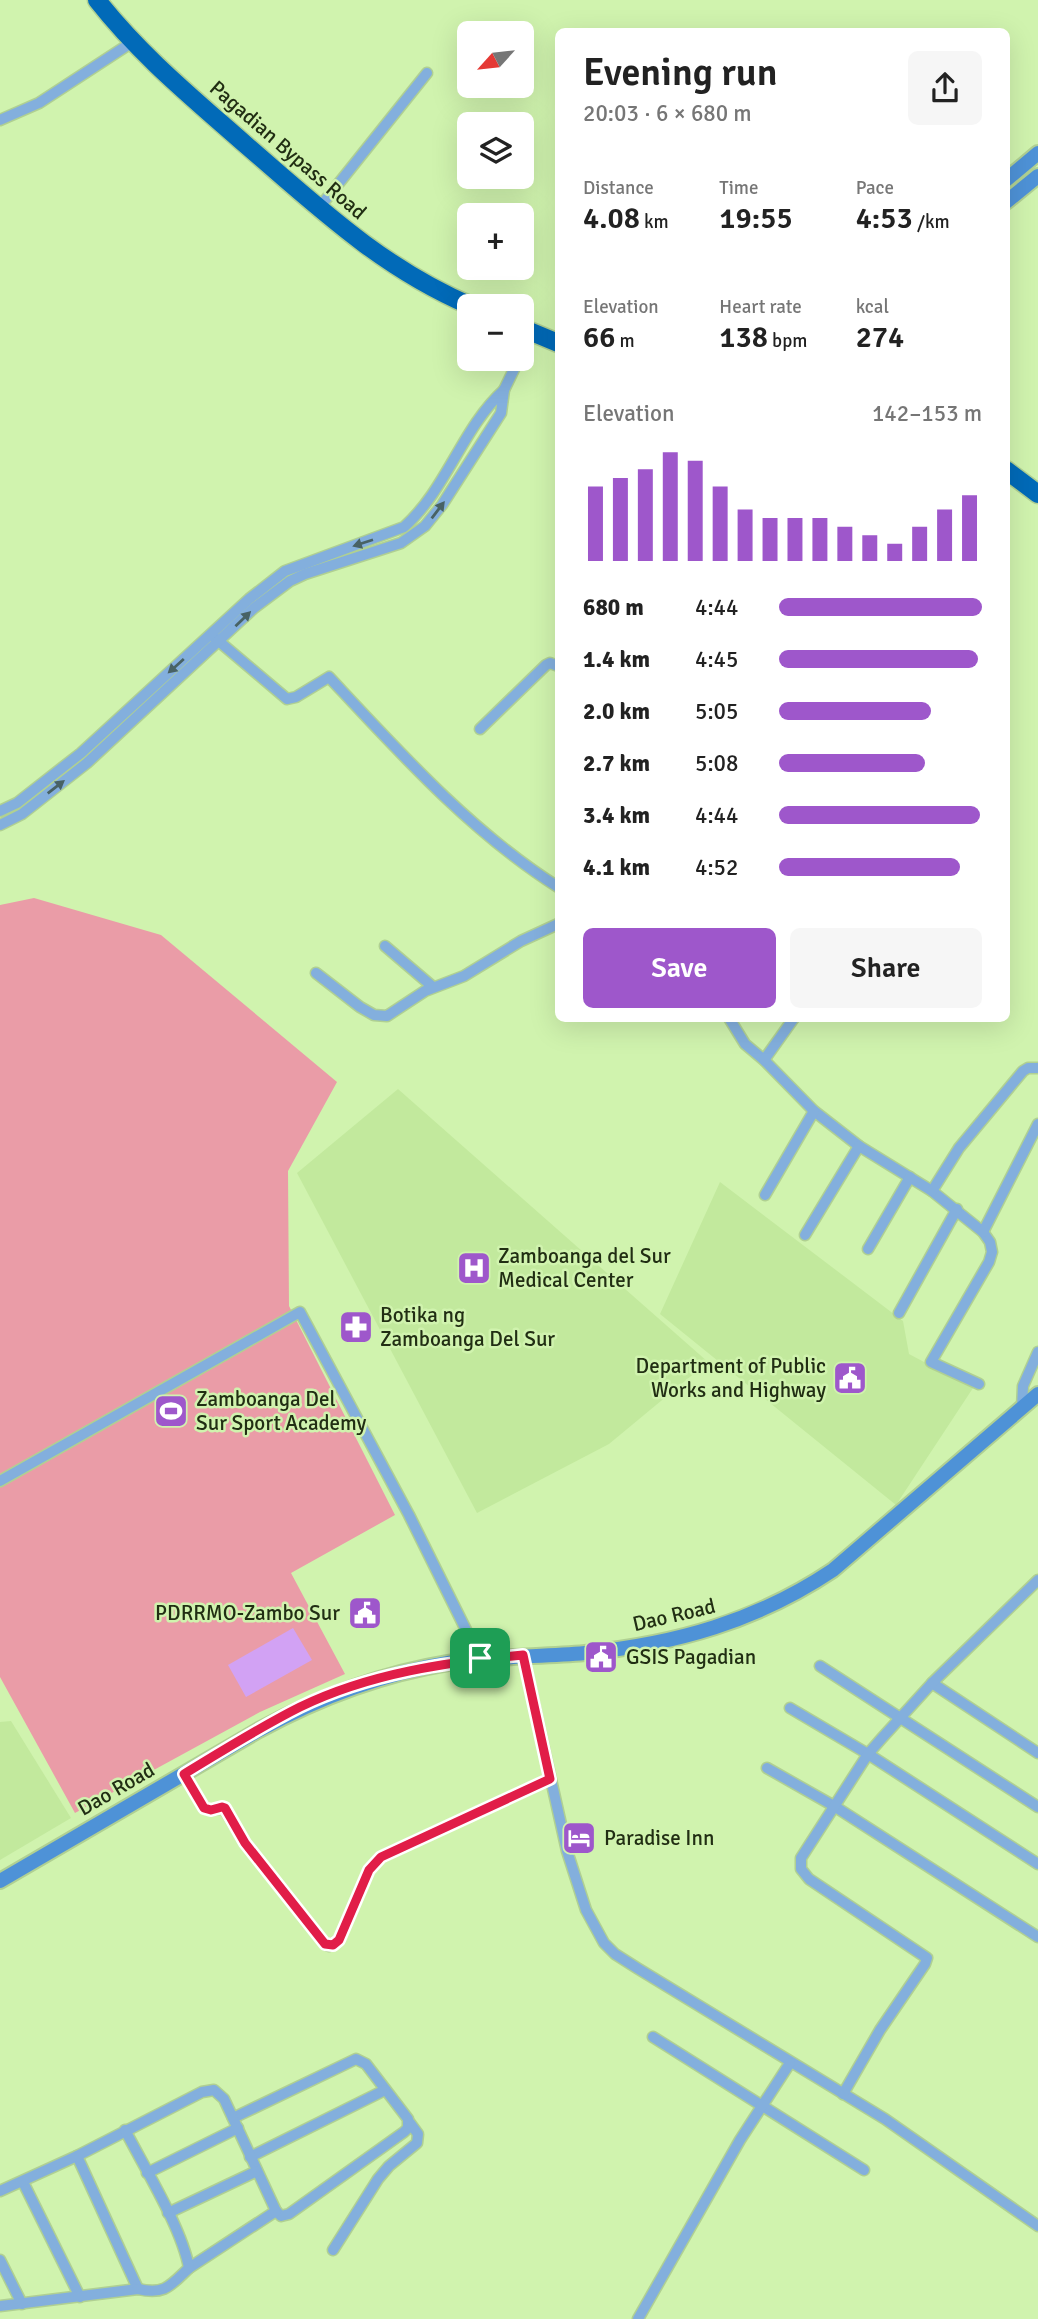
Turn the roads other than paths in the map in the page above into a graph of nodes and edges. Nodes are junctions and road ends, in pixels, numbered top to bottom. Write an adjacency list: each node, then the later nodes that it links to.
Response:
1 (97, 0): 2 (highway, Pagadian Bypass Road)
2 (134, 41): 4 (street); 9 (highway, Pagadian Bypass Road)
3 (427, 73): 9 (street)
4 (0, 120)
5 (1038, 153): 7 (street)
6 (1038, 176): 8 (street)
7 (1010, 177)
8 (1010, 199)
9 (319, 208): 10 (highway, Pagadian Bypass Road)
10 (457, 299)
11 (534, 333): 12 (highway)
12 (555, 342)
13 (513, 371): 14 (street)
14 (503, 390): 17 (street, one-way to 17); 18 (street, one-way to 14)
15 (1010, 473): 16 (highway)
16 (1038, 494)
17 (211, 634): 18 (street); 21 (street, one-way to 21)
18 (219, 642): 22 (street, one-way to 18); 23 (street)
19 (555, 665): 20 (street)
20 (480, 729)
21 (0, 811)
22 (0, 825)
23 (555, 885)
24 (555, 925): 27 (street)
25 (385, 946): 27 (street)
26 (316, 973): 27 (street)
27 (433, 987)
28 (731, 1022): 30 (street)
29 (791, 1022): 30 (street)
30 (764, 1060): 32 (street)
31 (1038, 1068): 36 (street)
32 (814, 1111): 34 (street); 37 (street)
33 (1038, 1124): 39 (street)
34 (859, 1146): 35 (street); 40 (street)
35 (911, 1177): 36 (street); 41 (street)
36 (932, 1191): 38 (street)
37 (765, 1195)
38 (957, 1209): 39 (street); 42 (street)
39 (983, 1232): 44 (street)
40 (805, 1235)
41 (868, 1249)
42 (899, 1313)
43 (1038, 1352): 46 (street)
44 (979, 1384)
45 (1038, 1394): 46 (street, Dao Road)
46 (1022, 1408): 49 (street, Dao Road)
47 (0, 1481): 50 (street)
48 (1038, 1580): 52 (street)
49 (523, 1655): 50 (street, Dao Road); 59 (street)
50 (480, 1658): 58 (street, Dao Road)
51 (820, 1666): 54 (street)
52 (932, 1683): 54 (street); 56 (street)
53 (790, 1708): 55 (street)
54 (901, 1717): 55 (street); 61 (street)
55 (868, 1754): 60 (street); 62 (street)
56 (1038, 1754)
57 (767, 1769): 60 (street)
58 (184, 1774): 59 (street); 63 (street, Dao Road)
59 (550, 1779): 66 (street)
60 (834, 1806): 64 (street); 68 (street)
61 (1038, 1807)
62 (1038, 1864)
63 (0, 1881)
64 (1038, 1937)
65 (653, 2036): 69 (street)
66 (790, 2063): 68 (street); 69 (street)
67 (385, 2090): 70 (street); 71 (street); 74 (street)
68 (843, 2094): 82 (street)
69 (761, 2106): 75 (street); 90 (street)
70 (235, 2123): 72 (street); 74 (street); 77 (street)
71 (410, 2123): 80 (street); 83 (street)
72 (125, 2130): 73 (street); 77 (street)
73 (76, 2156): 78 (street); 86 (street)
74 (250, 2157): 76 (street)
75 (864, 2170)
76 (257, 2171): 80 (street); 81 (street)
77 (147, 2173): 81 (street)
78 (23, 2182): 79 (street); 87 (street)
79 (0, 2191)
80 (276, 2211): 85 (street)
81 (168, 2213): 85 (street)
82 (1038, 2226)
83 (333, 2250)
84 (0, 2260): 88 (street)
85 (189, 2268): 86 (street)
86 (138, 2289): 87 (street)
87 (79, 2297): 88 (street)
88 (22, 2304): 89 (street)
89 (0, 2306)
90 (638, 2319)

